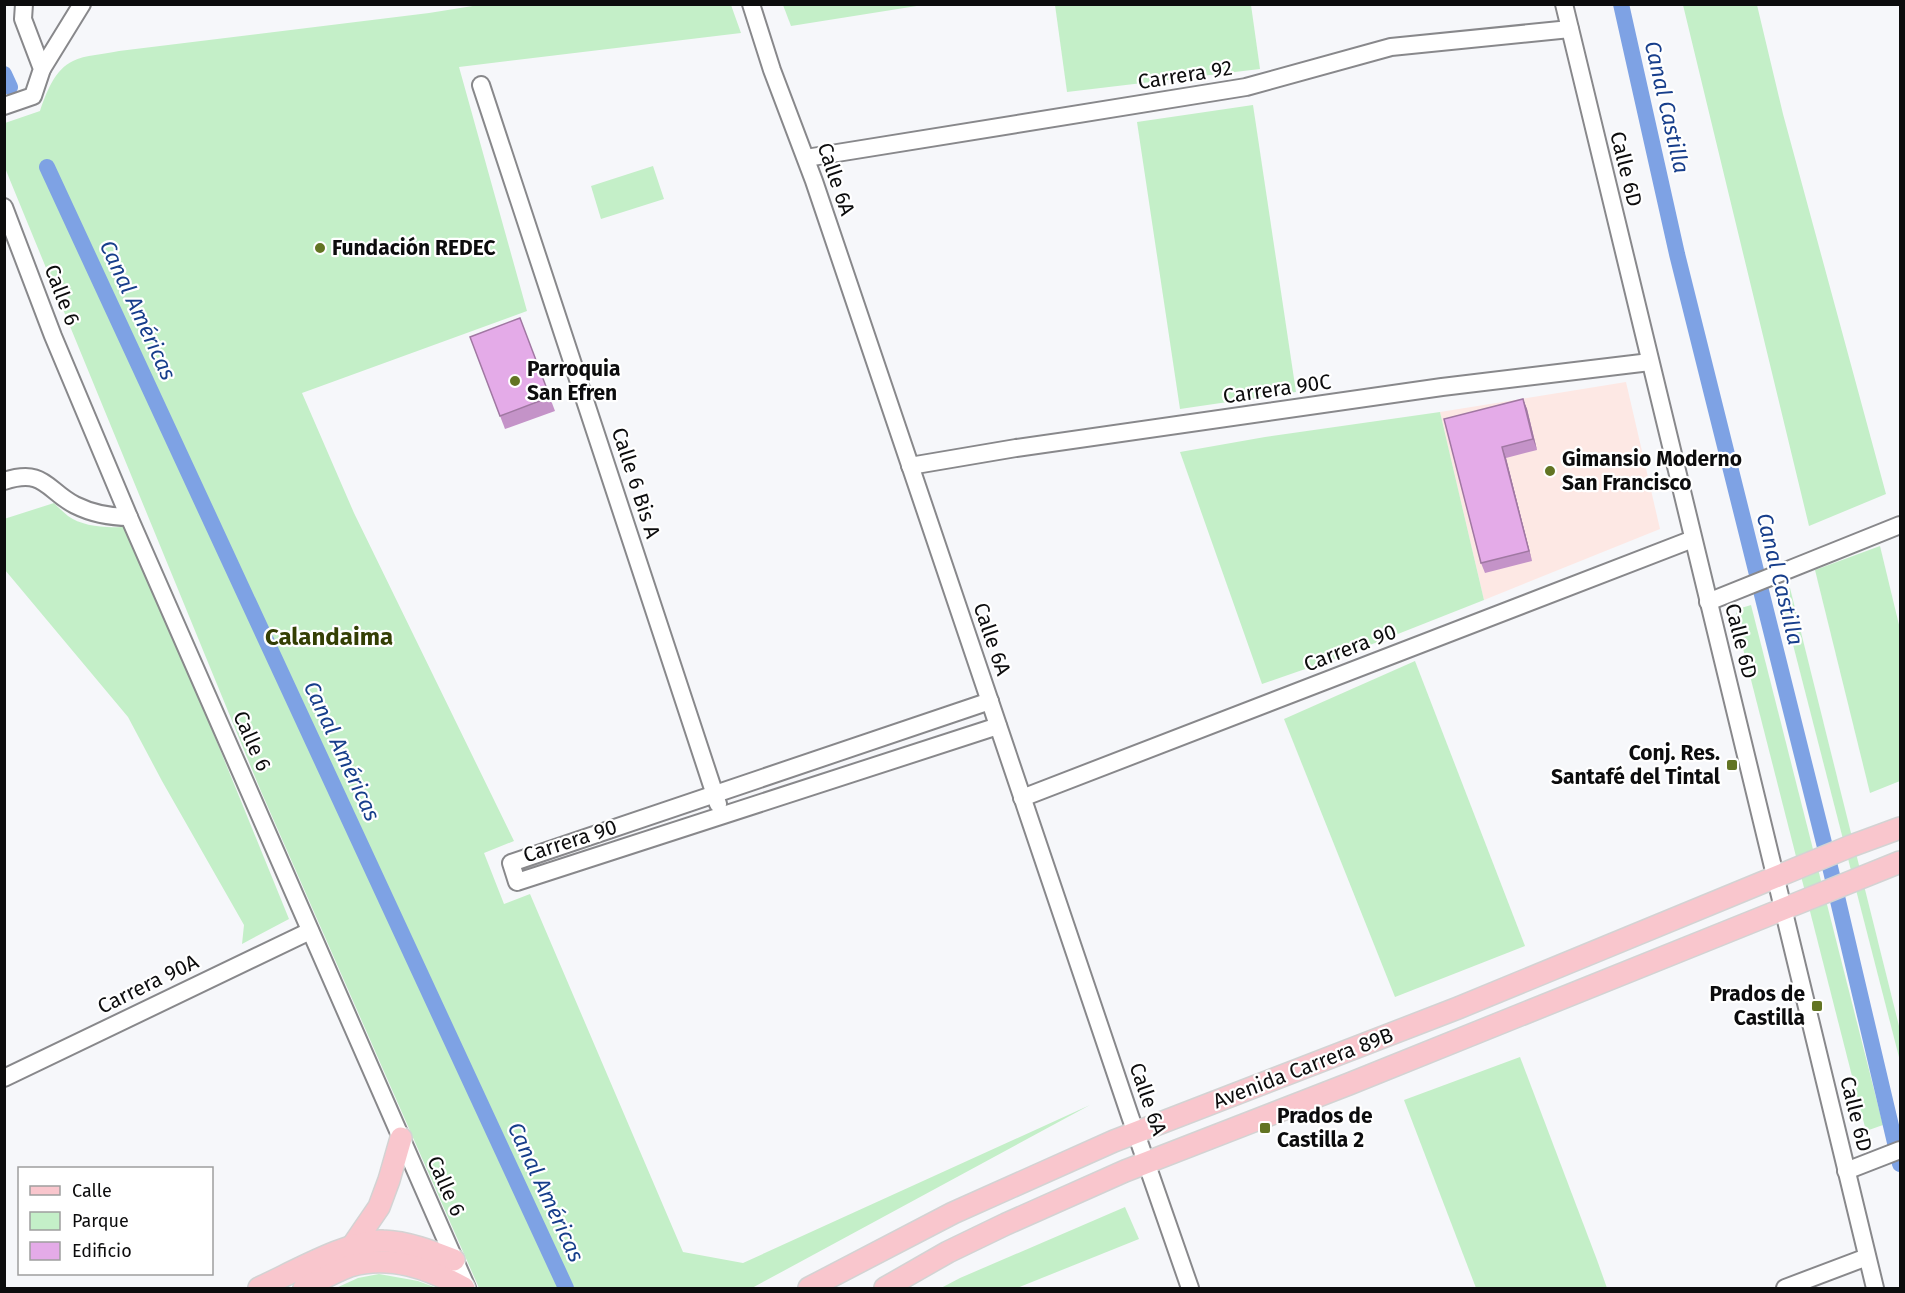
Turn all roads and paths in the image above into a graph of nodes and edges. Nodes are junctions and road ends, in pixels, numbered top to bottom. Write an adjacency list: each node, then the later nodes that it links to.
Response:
1 (24, 4): 6 (street)
2 (82, 4): 6 (street)
3 (751, 4): 9 (street, Calle 6A)
4 (1564, 4): 5 (street, Calle 6D)
5 (1569, 28): 9 (street, Carrera 92); 11 (street, Calle 6D)
6 (42, 69): 8 (street)
7 (481, 84): 20 (street, Calle 6 Bis A)
8 (4, 106)
9 (806, 158): 12 (street, Calle 6A)
10 (4, 207): 14 (street, Calle 6)
11 (1650, 362): 12 (street, Carrera 90C); 16 (street, Calle 6D)
12 (910, 466): 18 (street, Calle 6A)
13 (4, 481): 14 (street)
14 (129, 517): 27 (street, Calle 6)
15 (1900, 525): 17 (street)
16 (1693, 539): 17 (street, Calle 6D); 21 (street, Carrera 90)
17 (1708, 602): 25 (street, Calle 6D)
18 (990, 701): 19 (street, Calle 6A); 20 (street, Carrera 90)
19 (998, 726): 21 (street, Calle 6A); 22 (street, Carrera 90)
20 (715, 794): 22 (street, Calle 6 Bis A); 22 (street, Carrera 90)
21 (1022, 798): 29 (street, Calle 6A)
22 (722, 815)
23 (1900, 828): 25 (main road, Avenida Carrera 89B)
24 (1900, 862): 26 (main road, Avenida Carrera 89B)
25 (1775, 877): 26 (street, Calle 6D); 29 (main road, Avenida Carrera 89B)
26 (1783, 909): 32 (main road, Avenida Carrera 89B); 33 (street, Calle 6D)
27 (310, 932): 28 (street, Carrera 90A); 30 (street, Calle 6)
28 (4, 1078)
29 (1136, 1132): 32 (street, Calle 6A); 40 (main road, Avenida Carrera 89B)
30 (401, 1138): 34 (main road); 36 (street, Calle 6)
31 (1900, 1150): 33 (street)
32 (1146, 1163): 41 (main road, Avenida Carrera 89B); 42 (street, Calle 6A)
33 (1846, 1170): 35 (street, Calle 6D)
34 (353, 1245): 36 (main road); 37 (main road)
35 (1867, 1257): 43 (street); 44 (street, Calle 6D)
36 (454, 1260): 39 (street, Calle 6)
37 (260, 1288)
38 (304, 1288): 39 (main road)
39 (465, 1288)
40 (809, 1288)
41 (885, 1288)
42 (1190, 1288)
43 (1785, 1288)
44 (1875, 1288)

